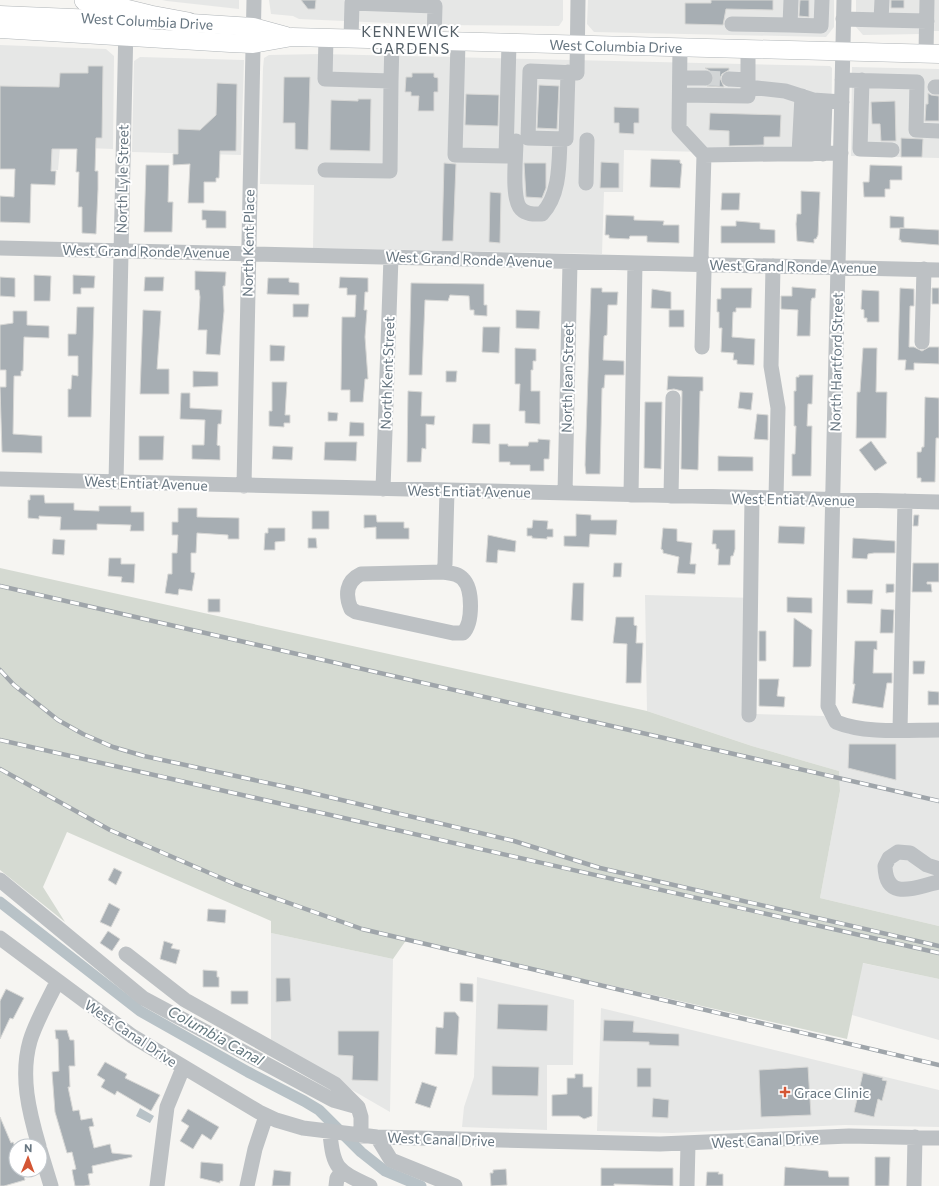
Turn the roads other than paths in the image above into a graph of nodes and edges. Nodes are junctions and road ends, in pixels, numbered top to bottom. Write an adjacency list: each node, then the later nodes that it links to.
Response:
1 (85, 0): 13 (highway)
2 (254, 0): 18 (street, North Kent Place)
3 (578, 0): 25 (street)
4 (790, 0): 15 (street)
5 (822, 0): 15 (street)
6 (844, 0): 10 (street, North Hartford Street)
7 (882, 0): 11 (street)
8 (927, 0): 12 (street)
9 (0, 15): 16 (main road, West Columbia Drive)
10 (843, 19): 11 (street); 28 (street, North Hartford Street)
11 (881, 20): 12 (street)
12 (927, 22): 29 (street)
13 (188, 23): 16 (main road, West Columbia Drive); 18 (main road, West Columbia Drive)
14 (732, 24): 15 (street)
15 (790, 25)
16 (126, 28): 17 (main road, West Columbia Drive); 18 (main road, West Columbia Drive); 50 (street, North Lyle Street)
17 (0, 29)
18 (253, 36): 19 (main road, West Columbia Drive); 51 (street, North Kent Place)
19 (326, 38): 20 (main road, West Columbia Drive); 36 (street)
20 (350, 39): 21 (main road, West Columbia Drive); 22 (street)
21 (392, 40): 22 (main road, West Columbia Drive); 36 (street)
22 (434, 41): 23 (main road, West Columbia Drive)
23 (458, 42): 24 (main road, West Columbia Drive); 24 (street)
24 (509, 43): 25 (main road, West Columbia Drive)
25 (577, 45): 26 (main road, West Columbia Drive); 30 (street)
26 (680, 47): 27 (main road, West Columbia Drive); 37 (street)
27 (748, 49): 28 (main road, West Columbia Drive); 33 (street)
28 (843, 51): 29 (main road, West Columbia Drive); 34 (street, North Hartford Street)
29 (932, 54)
30 (568, 72): 32 (street); 41 (street)
31 (729, 75): 33 (street)
32 (530, 79): 41 (street); 41 (street)
33 (748, 79): 37 (street); 38 (street)
34 (842, 80): 35 (street); 39 (street, North Hartford Street)
35 (862, 80): 40 (street); 43 (street)
36 (391, 81): 47 (street)
37 (680, 95): 46 (street)
38 (813, 99): 39 (street); 45 (street); 45 (street)
39 (842, 102): 44 (street, North Hartford Street)
40 (939, 130)
41 (560, 139)
42 (587, 140): 48 (street)
43 (892, 150)
44 (841, 153): 45 (street); 57 (street, North Hartford Street)
45 (811, 154): 46 (street)
46 (704, 155): 55 (street)
47 (325, 170)
48 (586, 183)
49 (0, 248): 50 (street, West Grand Ronde Avenue)
50 (121, 251): 51 (street, West Grand Ronde Avenue); 63 (street, North Lyle Street)
51 (248, 254): 52 (street, West Grand Ronde Avenue); 64 (street, North Kent Place)
52 (390, 257): 53 (street, West Grand Ronde Avenue); 65 (street, North Kent Street)
53 (570, 262): 54 (street, West Grand Ronde Avenue); 67 (street, North Jean Street)
54 (635, 263): 55 (street, West Grand Ronde Avenue); 68 (street)
55 (702, 264): 56 (street, West Grand Ronde Avenue); 60 (street)
56 (773, 266): 57 (street, West Grand Ronde Avenue); 71 (street)
57 (838, 267): 58 (street, West Grand Ronde Avenue); 72 (street, North Hartford Street)
58 (932, 270): 59 (street)
59 (922, 342)
60 (702, 347)
61 (673, 398): 69 (street)
62 (0, 479): 63 (street, West Entiat Avenue)
63 (116, 482): 64 (street, West Entiat Avenue)
64 (244, 486): 65 (street, West Entiat Avenue)
65 (383, 489): 66 (street, West Entiat Avenue)
66 (447, 491): 67 (street, West Entiat Avenue); 75 (street)
67 (565, 493): 68 (street, West Entiat Avenue)
68 (631, 495): 69 (street, West Entiat Avenue)
69 (671, 496): 70 (street, West Entiat Avenue)
70 (752, 498): 71 (street, West Entiat Avenue); 76 (street)
71 (776, 498): 72 (street, West Entiat Avenue)
72 (832, 500): 73 (street, West Entiat Avenue); 77 (street, North Hartford Street)
73 (905, 501): 74 (street, West Entiat Avenue); 77 (street)
74 (939, 502)
75 (442, 572): 75 (street)
76 (749, 715)
77 (900, 730): 78 (street)
78 (939, 730)
79 (939, 869): 81 (street)
80 (0, 880): 86 (street)
81 (939, 882)
82 (0, 938): 84 (street, West Canal Drive)
83 (126, 954): 86 (street)
84 (57, 982): 85 (street, West Canal Drive); 92 (street)
85 (183, 1068): 87 (street, West Canal Drive); 98 (street)
86 (358, 1107): 89 (street)
87 (266, 1116): 88 (street, West Canal Drive); 99 (street)
88 (332, 1133): 89 (street, West Canal Drive); 95 (street)
89 (356, 1136): 90 (street, West Canal Drive)
90 (377, 1137): 94 (street, West Canal Drive); 102 (street)
91 (915, 1137): 93 (street, West Canal Drive); 94 (street, West Canal Drive); 104 (street)
92 (37, 1138)
93 (939, 1138)
94 (688, 1144): 103 (street)
95 (342, 1171): 100 (street); 101 (street)
96 (48, 1176): 97 (street)
97 (51, 1186)
98 (157, 1186)
99 (247, 1186)
100 (336, 1186)
101 (370, 1186)
102 (455, 1186)
103 (687, 1186)
104 (914, 1186)

